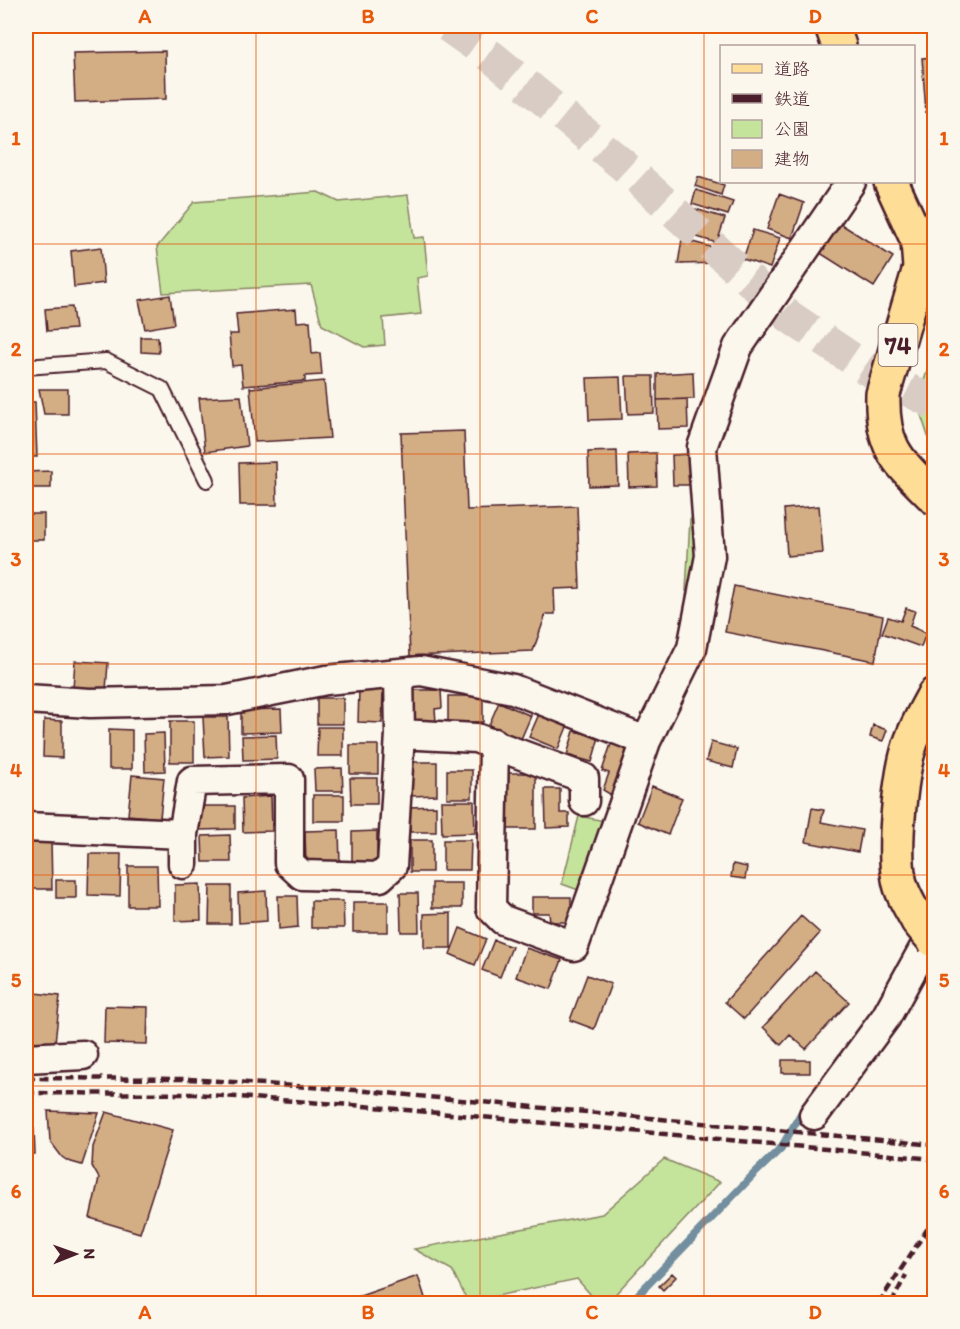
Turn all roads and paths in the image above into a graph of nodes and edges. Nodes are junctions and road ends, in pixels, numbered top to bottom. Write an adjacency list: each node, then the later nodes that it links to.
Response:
1 (832, 26): 2 (main road)
2 (839, 45)
3 (850, 183): 12 (street)
4 (891, 183): 7 (main road, 74)
5 (26, 367): 6 (lane)
6 (207, 480)
7 (934, 497)
8 (399, 674): 10 (street); 11 (street); 12 (street)
9 (934, 695): 18 (main road)
10 (26, 699)
11 (400, 734): 13 (street); 16 (street)
12 (646, 741): 13 (street)
13 (494, 743): 14 (street)
14 (584, 801)
15 (26, 827): 16 (street)
16 (183, 834): 17 (street)
17 (183, 864)
18 (929, 930): 21 (street)
19 (83, 1055): 20 (street)
20 (26, 1058)
21 (814, 1115)

